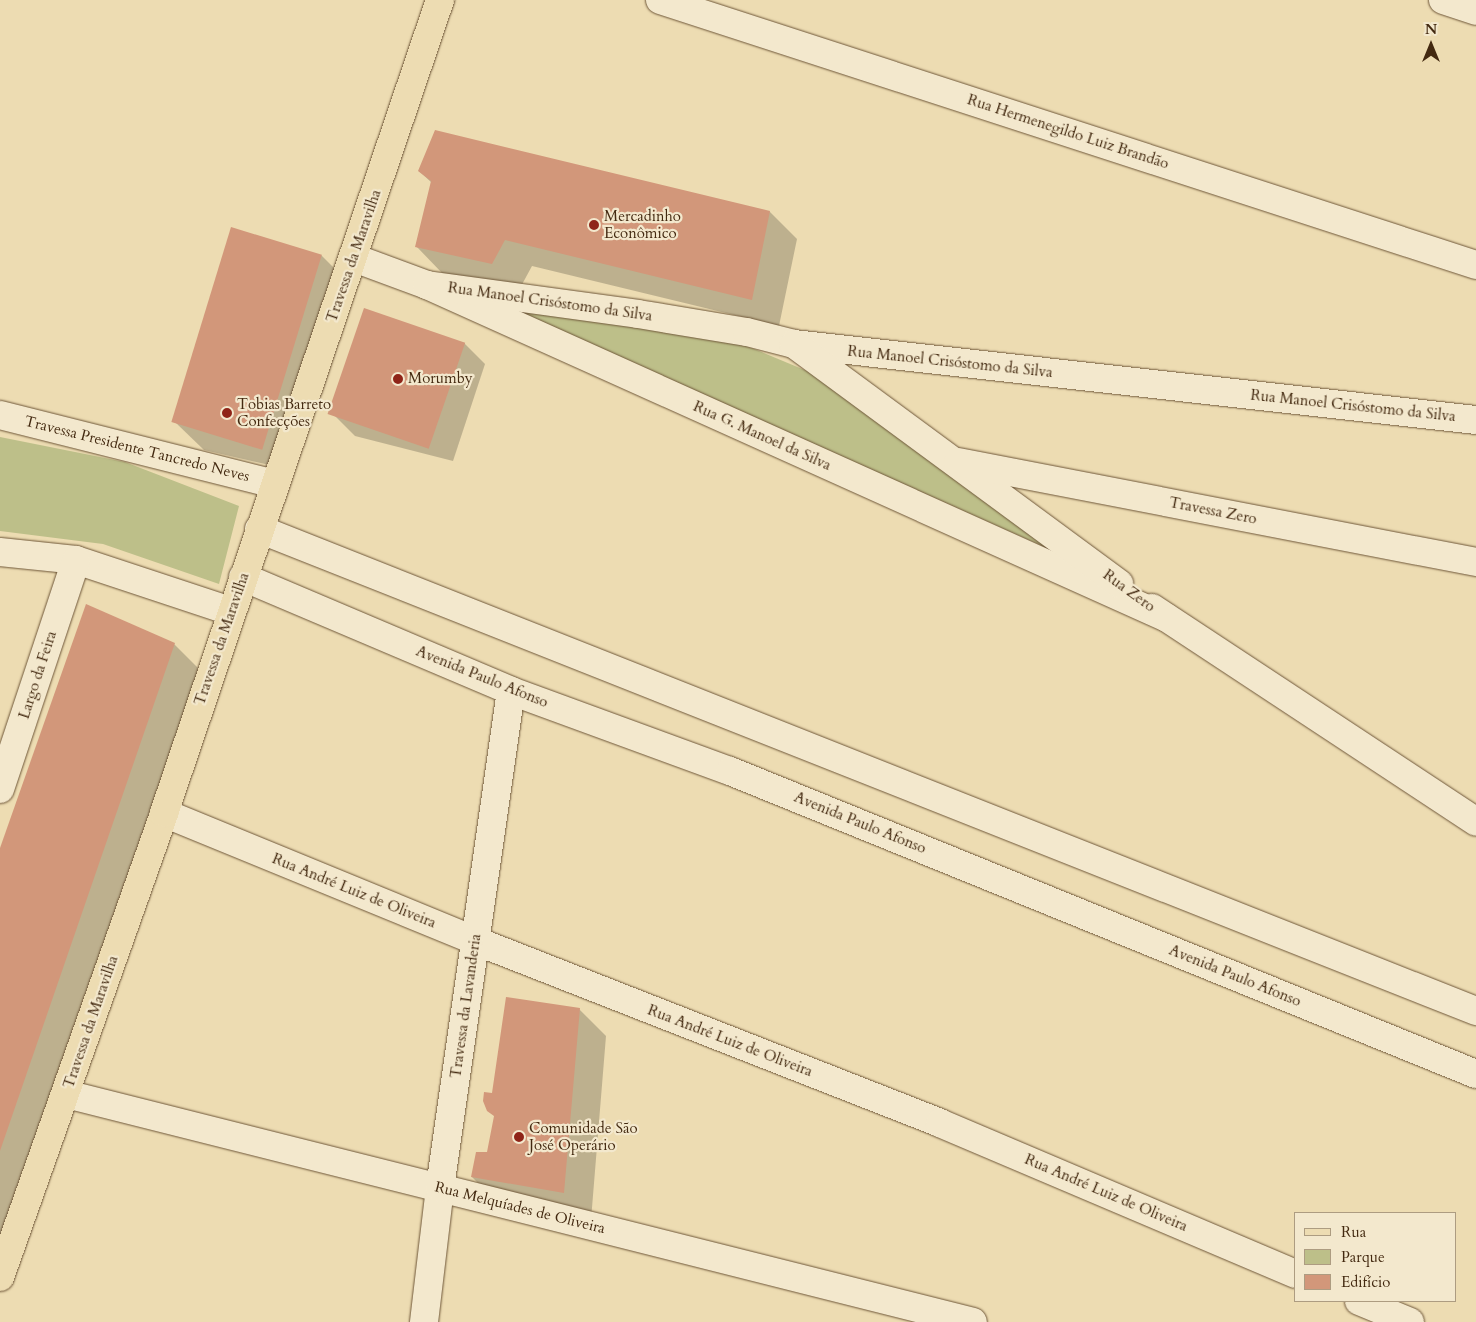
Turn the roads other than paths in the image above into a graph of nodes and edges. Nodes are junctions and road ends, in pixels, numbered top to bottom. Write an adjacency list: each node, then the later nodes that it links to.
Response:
1 (440, 0): 5 (main road, Travessa da Maravilha)
2 (660, 0): 6 (street, Rua Hermenegildo Luiz Brandão)
3 (1443, 0): 4 (street)
4 (1476, 11)
5 (354, 258): 7 (street, Rua G. Manoel da Silva); 12 (main road, Travessa da Maravilha)
6 (1476, 265)
7 (427, 285): 8 (street, Rua Manoel Crisóstomo da Silva); 19 (street, Rua G. Manoel da Silva)
8 (794, 344): 10 (street, Rua Manoel Crisóstomo da Silva); 11 (street, Rua Zero)
9 (0, 415): 12 (street, Travessa Presidente Tancredo Neves)
10 (1476, 420)
11 (949, 461): 16 (street, Travessa Zero); 19 (street, Rua Zero)
12 (274, 484): 13 (main road, Travessa da Maravilha)
13 (258, 529): 17 (main road, Travessa da Maravilha); 25 (street)
14 (0, 552): 15 (street)
15 (76, 560): 18 (street); 21 (street, Largo da Feira)
16 (1476, 562)
17 (243, 577): 18 (main road, Travessa da Maravilha); 20 (street, Avenida Paulo Afonso)
18 (230, 611): 22 (main road, Travessa da Maravilha)
19 (1167, 618): 23 (street, Rua Zero)
20 (512, 691): 24 (street, Travessa da Lavanderia); 26 (street, Avenida Paulo Afonso)
21 (0, 789)
22 (164, 812): 24 (street, Rua André Luiz de Oliveira); 27 (main road, Travessa da Maravilha)
23 (1476, 822)
24 (476, 941): 28 (street, Travessa da Lavanderia); 29 (street, Rua André Luiz de Oliveira)
25 (1476, 1012)
26 (1476, 1074)
27 (66, 1094): 28 (street, Rua Melquíades de Oliveira); 30 (main road, Travessa da Maravilha)
28 (440, 1188): 32 (street, Travessa da Lavanderia); 33 (street, Rua Melquíades de Oliveira)
29 (1294, 1274)
30 (0, 1277)
31 (1367, 1310): 34 (street)
32 (424, 1322)
33 (973, 1322)
34 (1410, 1322)

